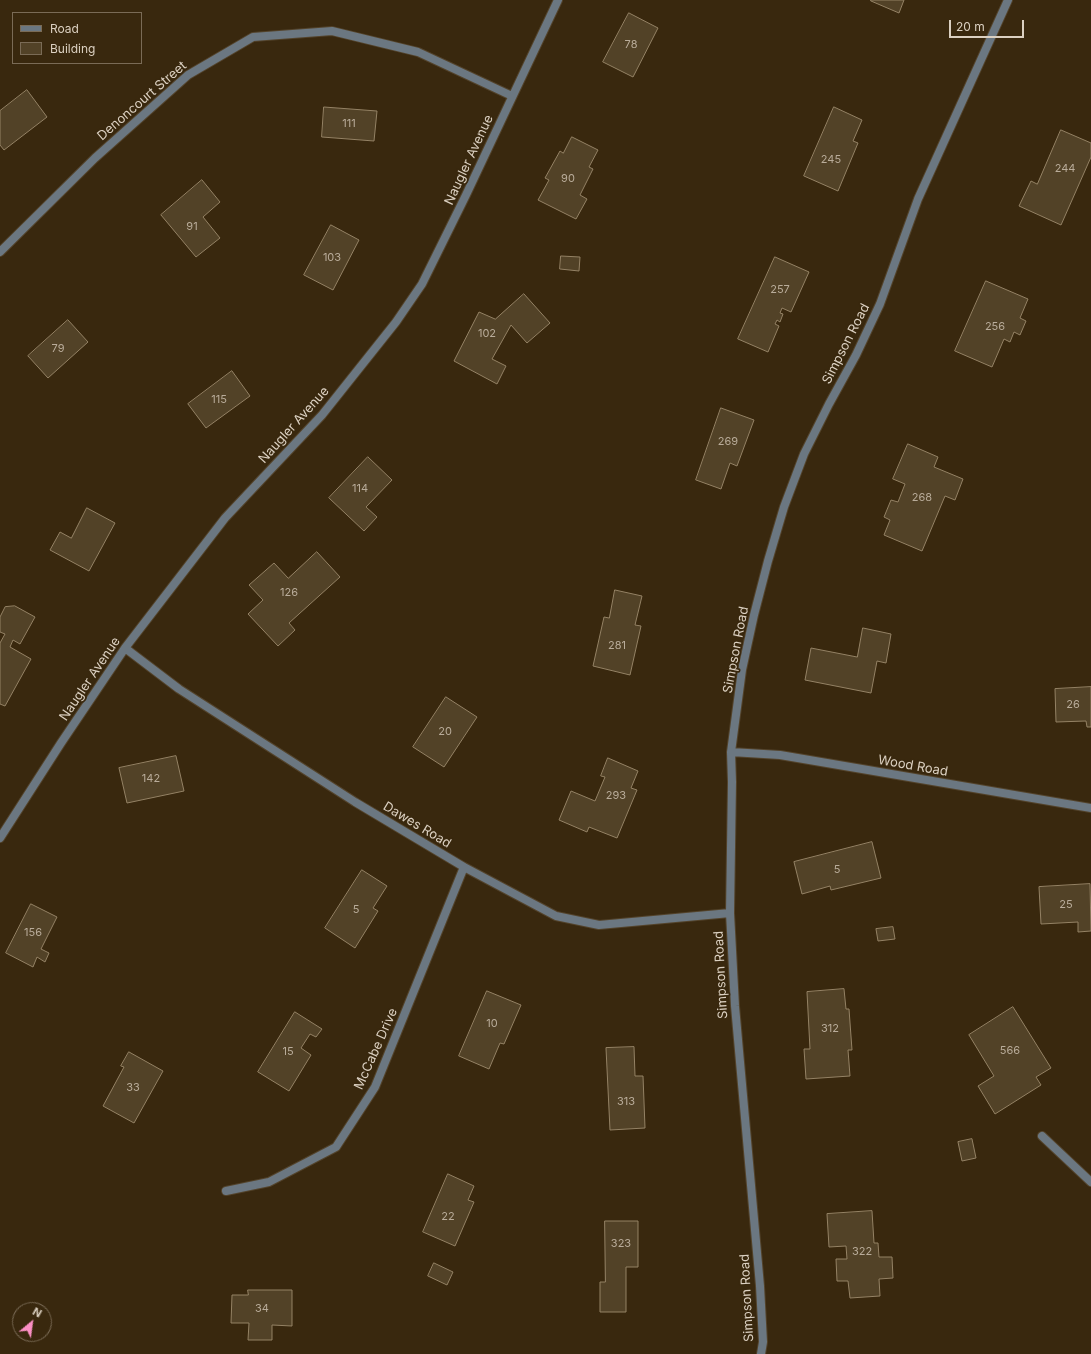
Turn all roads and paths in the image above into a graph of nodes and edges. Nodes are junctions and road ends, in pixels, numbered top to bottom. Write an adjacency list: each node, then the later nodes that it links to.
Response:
1 (558, 0): 3 (street, Naugler Avenue)
2 (1008, 0): 6 (street, Simpson Road)
3 (512, 96): 4 (street, Denoncourt Street); 5 (street, Naugler Avenue)
4 (0, 252)
5 (125, 648): 8 (street, Naugler Avenue); 9 (street, Dawes Road)
6 (731, 752): 7 (street, Wood Road); 10 (street, Simpson Road)
7 (1091, 808)
8 (0, 838)
9 (464, 867): 10 (street, Dawes Road); 13 (street, McCabe Drive)
10 (730, 913): 14 (street, Simpson Road)
11 (1042, 1136): 12 (street)
12 (1091, 1182)
13 (226, 1191)
14 (761, 1354)

